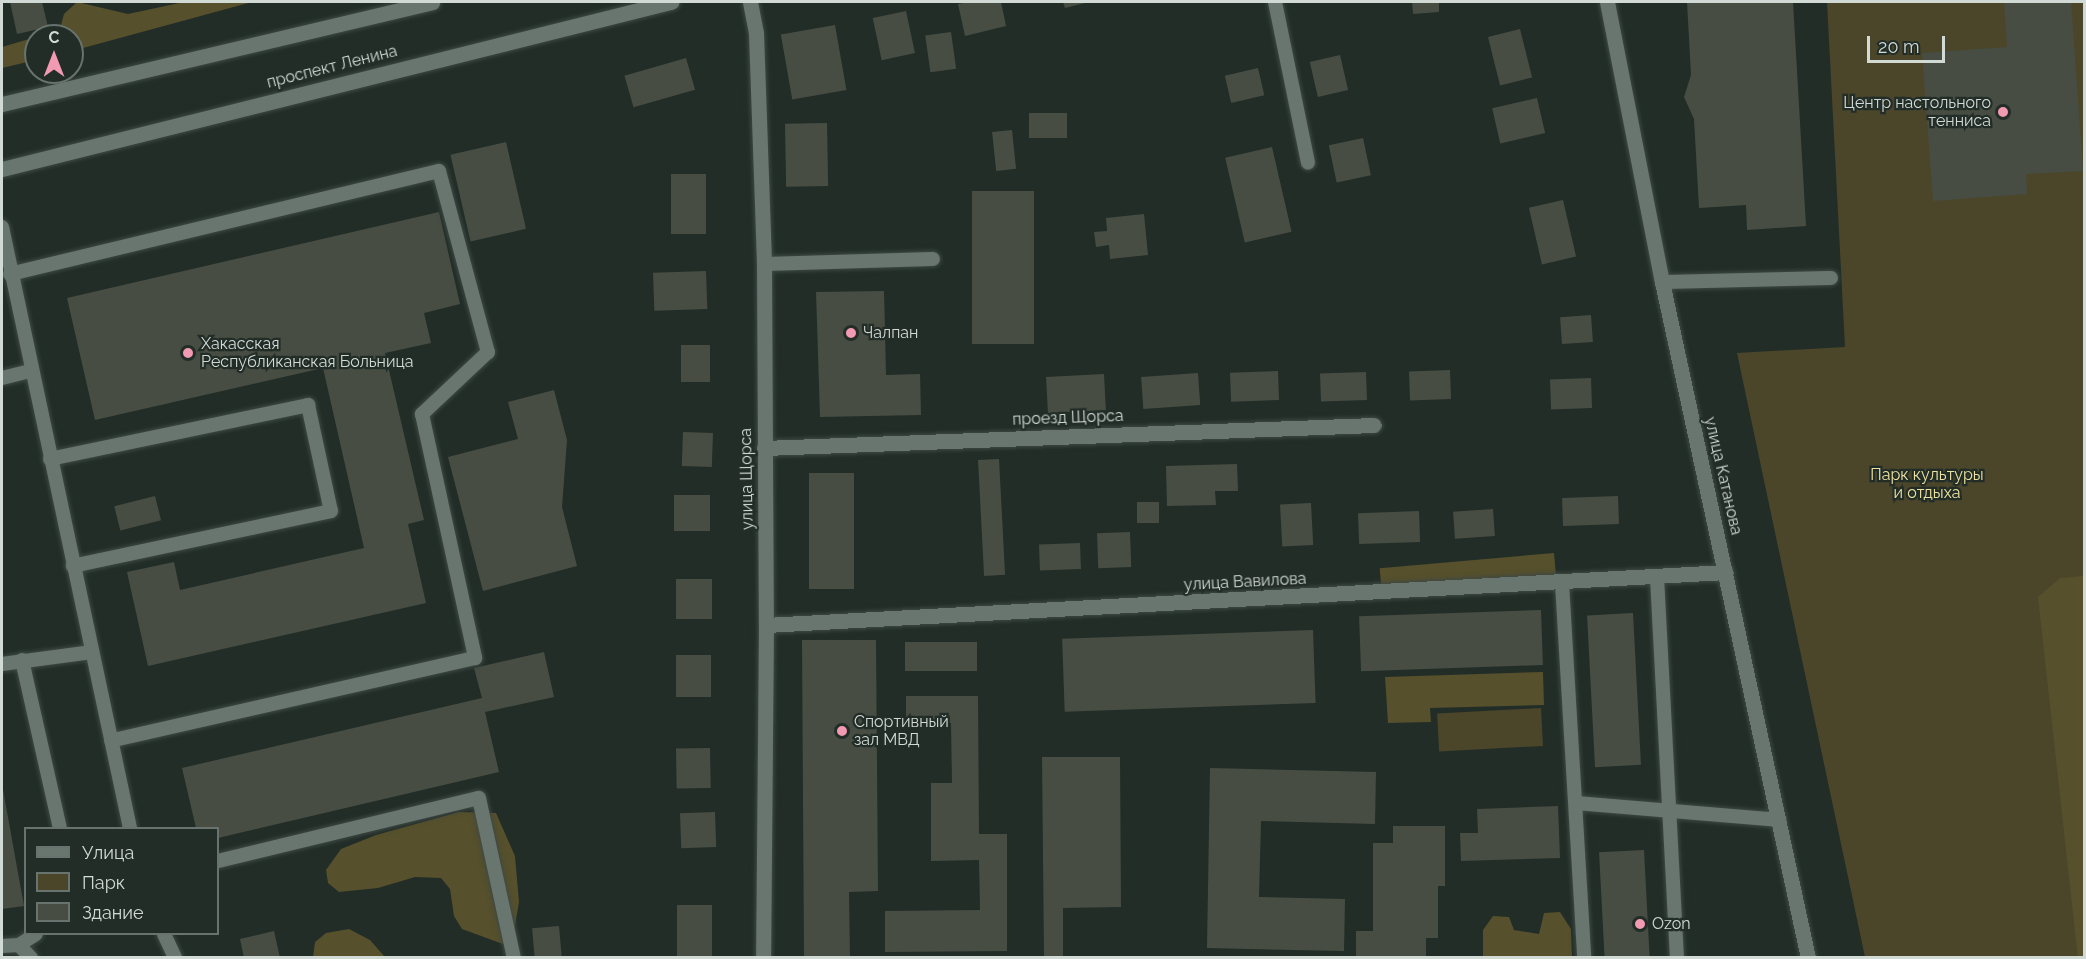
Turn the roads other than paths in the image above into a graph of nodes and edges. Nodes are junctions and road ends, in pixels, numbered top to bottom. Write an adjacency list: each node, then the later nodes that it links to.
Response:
1 (432, 2): 6 (street)
2 (671, 2): 8 (street, проспект Ленина)
3 (750, 2): 11 (street, улица Щорса)
4 (1275, 2): 7 (lane)
5 (1607, 2): 14 (street, улица Катанова)
6 (2, 104)
7 (1308, 163)
8 (2, 170)
9 (2, 227): 12 (lane)
10 (933, 259): 11 (lane)
11 (764, 264): 18 (street, улица Щорса)
12 (10, 274): 15 (lane); 28 (lane)
13 (1831, 278): 14 (lane)
14 (1662, 282): 21 (street, улица Катанова)
15 (31, 371): 16 (lane); 19 (lane)
16 (2, 378)
17 (1374, 425): 18 (street, проезд Щорса)
18 (764, 448): 24 (street, улица Щорса)
19 (50, 459): 20 (lane); 20 (lane)
20 (73, 566): 25 (lane)
21 (1726, 572): 22 (street, улица Вавилова); 31 (street, улица Катанова)
22 (1657, 577): 23 (street, улица Вавилова); 30 (lane)
23 (1562, 583): 24 (street, улица Вавилова); 29 (lane)
24 (766, 625): 42 (street, улица Щорса)
25 (92, 652): 26 (lane); 28 (lane)
26 (22, 660): 27 (lane); 32 (lane)
27 (2, 664)
28 (111, 741): 33 (lane)
29 (1577, 803): 30 (lane); 43 (lane)
30 (1668, 811): 31 (lane); 44 (lane)
31 (1779, 820): 45 (street, улица Катанова)
32 (60, 827)
33 (130, 827)
34 (219, 861): 41 (lane)
35 (33, 935): 37 (lane)
36 (165, 935): 40 (lane)
37 (19, 945): 38 (lane); 39 (lane)
38 (2, 946)
39 (31, 957)
40 (175, 957)
41 (514, 957)
42 (763, 957)
43 (1584, 957)
44 (1677, 957)
45 (1808, 957)

